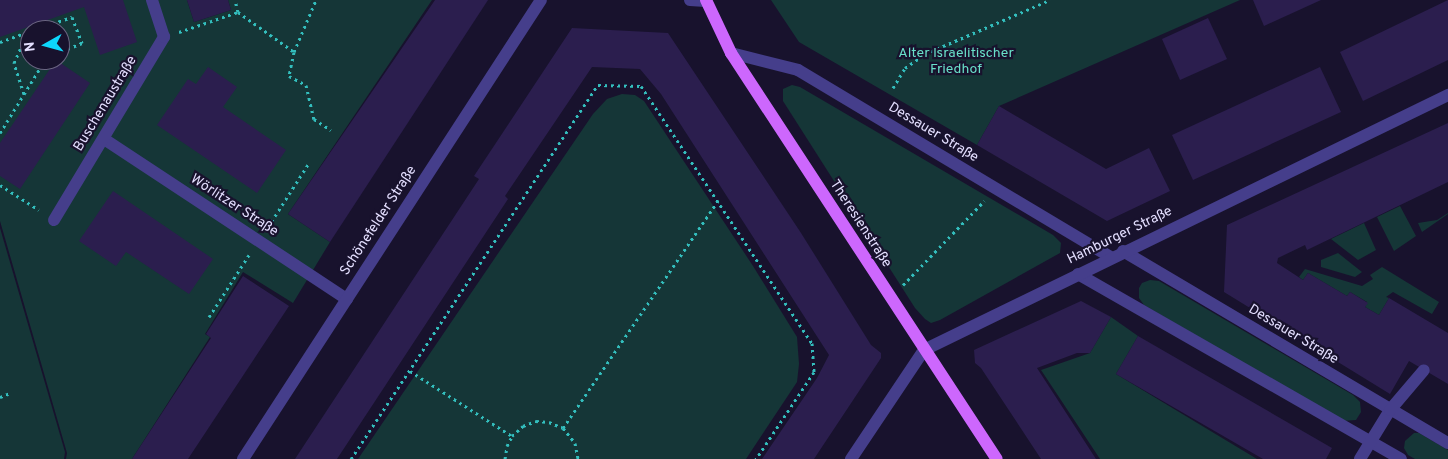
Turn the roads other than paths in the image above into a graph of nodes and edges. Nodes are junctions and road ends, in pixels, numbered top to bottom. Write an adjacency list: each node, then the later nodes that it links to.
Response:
1 (152, 0): 7 (street, Buschenaustraße)
2 (541, 0): 12 (street, Schönefelder Straße)
3 (690, 0): 4 (street, Theresienstraße)
4 (706, 1): 5 (main road, Theresienstraße)
5 (732, 54): 10 (street, Dessauer Straße); 13 (main road, Theresienstraße)
6 (1448, 94): 9 (street, Hamburger Straße)
7 (104, 139): 8 (street, Buschenaustraße); 12 (street, Wörlitzer Straße)
8 (54, 220)
9 (1123, 251): 10 (street, Hamburger Straße); 15 (street, Dessauer Straße)
10 (1111, 257): 11 (street, Hamburger Straße)
11 (1078, 274): 13 (street, Hamburger Straße); 16 (street)
12 (347, 299): 18 (street, Schönefelder Straße)
13 (924, 350): 19 (street, Hamburger Straße); 20 (main road, Theresienstraße)
14 (1424, 370): 15 (street)
15 (1390, 410): 16 (street); 17 (street, Dessauer Straße)
16 (1371, 441): 21 (street); 22 (street)
17 (1448, 444)
18 (243, 459)
19 (851, 459)
20 (997, 459)
21 (1360, 459)
22 (1401, 459)

